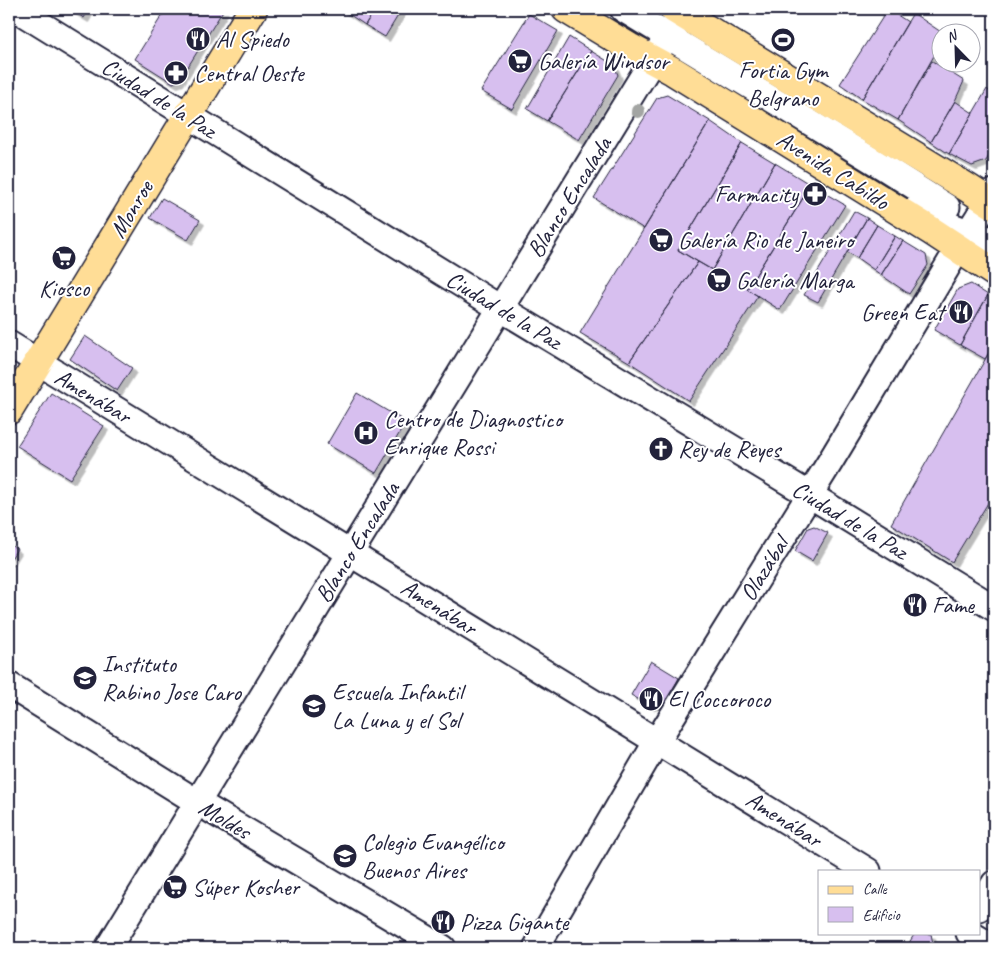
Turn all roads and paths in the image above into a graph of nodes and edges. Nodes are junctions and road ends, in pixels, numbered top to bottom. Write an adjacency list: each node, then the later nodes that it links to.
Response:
1 (16, 9): 7 (street, Ciudad de la Paz)
2 (253, 9): 7 (main road, Monroe)
3 (566, 9): 6 (main road, Avenida Cabildo)
4 (591, 9): 6 (street)
5 (623, 9): 6 (street)
6 (670, 29): 8 (main road, Avenida Cabildo); 8 (main road, Avenida Cabildo); 11 (street, Blanco Encalada)
7 (188, 116): 11 (street, Ciudad de la Paz); 13 (main road, Monroe)
8 (982, 218): 9 (street); 10 (main road, Avenida Cabildo); 15 (street, Olazábal)
9 (994, 241)
10 (994, 272)
11 (500, 308): 15 (street, Ciudad de la Paz); 16 (street, Blanco Encalada)
12 (9, 344): 13 (street, Amenábar)
13 (38, 362): 14 (main road, Monroe); 16 (street, Amenábar)
14 (9, 410)
15 (810, 495): 17 (street, Ciudad de la Paz); 19 (street, Olazábal)
16 (350, 553): 19 (street, Amenábar); 20 (street, Blanco Encalada)
17 (994, 608)
18 (9, 685): 20 (street, Moldes)
19 (657, 741): 21 (street, Amenábar); 28 (street, Olazábal)
20 (197, 802): 26 (street, Blanco Encalada); 27 (street, Moldes)
21 (866, 870)
22 (994, 884): 23 (street)
23 (980, 906)
24 (962, 934): 29 (street)
25 (971, 934): 30 (street)
26 (108, 948)
27 (443, 948)
28 (536, 948)
29 (954, 948)
30 (994, 948)

